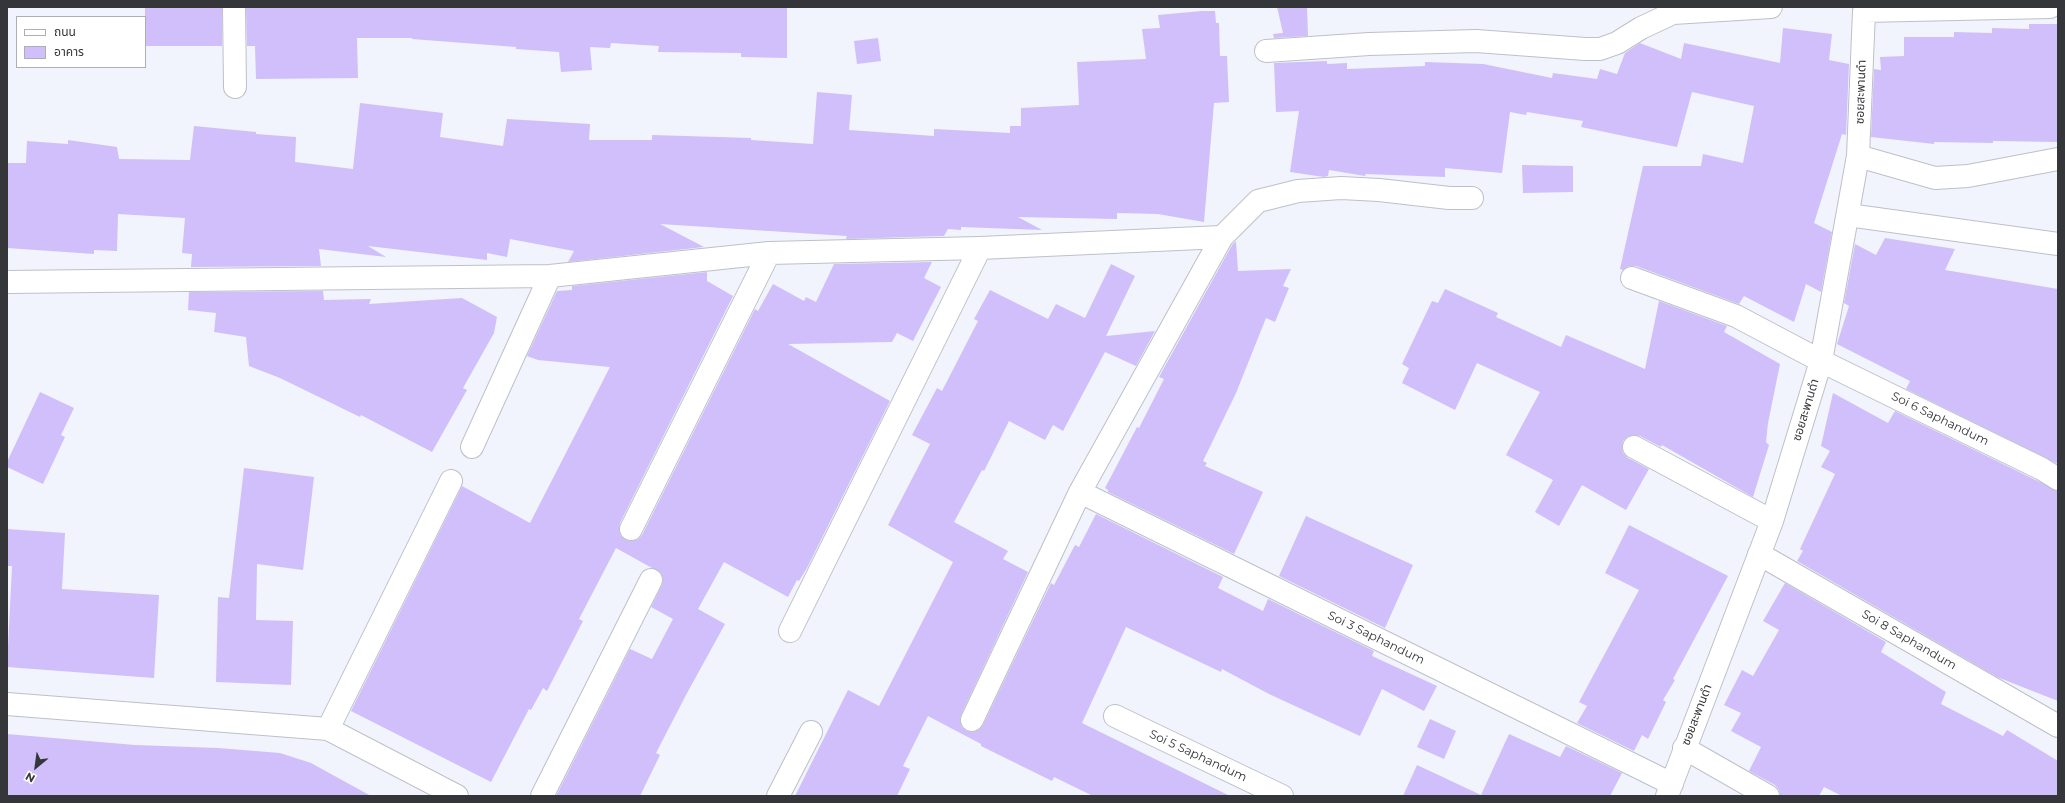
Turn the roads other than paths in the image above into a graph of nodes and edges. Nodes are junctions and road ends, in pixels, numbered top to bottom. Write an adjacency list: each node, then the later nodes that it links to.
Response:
1 (234, 7): 6 (street)
2 (1771, 7): 5 (street)
3 (2050, 7): 4 (street)
4 (1866, 9): 7 (street, ซอยสะพานดำ)
5 (1266, 51)
6 (235, 87)
7 (1858, 156): 8 (street); 10 (street, ซอยสะพานดำ)
8 (2058, 159)
9 (1472, 198): 11 (street)
10 (1848, 215): 12 (street); 18 (street, ซอยสะพานดำ)
11 (1222, 237): 13 (street); 23 (street)
12 (2058, 244)
13 (980, 248): 14 (street); 28 (street)
14 (769, 253): 15 (street); 25 (street)
15 (550, 276): 17 (street); 19 (street)
16 (1632, 278): 18 (street, Soi 6 Saphandum)
17 (7, 282)
18 (1822, 361): 21 (street, Soi 6 Saphandum); 24 (street, ซอยสะพานดำ)
19 (472, 447)
20 (1634, 447): 24 (street)
21 (2058, 479)
22 (451, 481): 33 (street)
23 (1080, 492): 31 (street); 36 (street, Soi 3 Saphandum)
24 (1772, 521): 26 (street, ซอยสะพานดำ)
25 (631, 528)
26 (1760, 554): 32 (street, Soi 8 Saphandum); 35 (street, ซอยสะพานดำ)
27 (651, 580): 38 (street)
28 (790, 631)
29 (7, 704): 33 (street)
30 (1115, 716): 40 (street, Soi 5 Saphandum)
31 (972, 720)
32 (2058, 726)
33 (328, 729): 37 (street)
34 (811, 732): 39 (street)
35 (1684, 748): 36 (street, ซอยสะพานดำ); 41 (street)
36 (1669, 790)
37 (457, 796)
38 (542, 796)
39 (778, 796)
40 (1282, 796)
41 (1768, 796)

